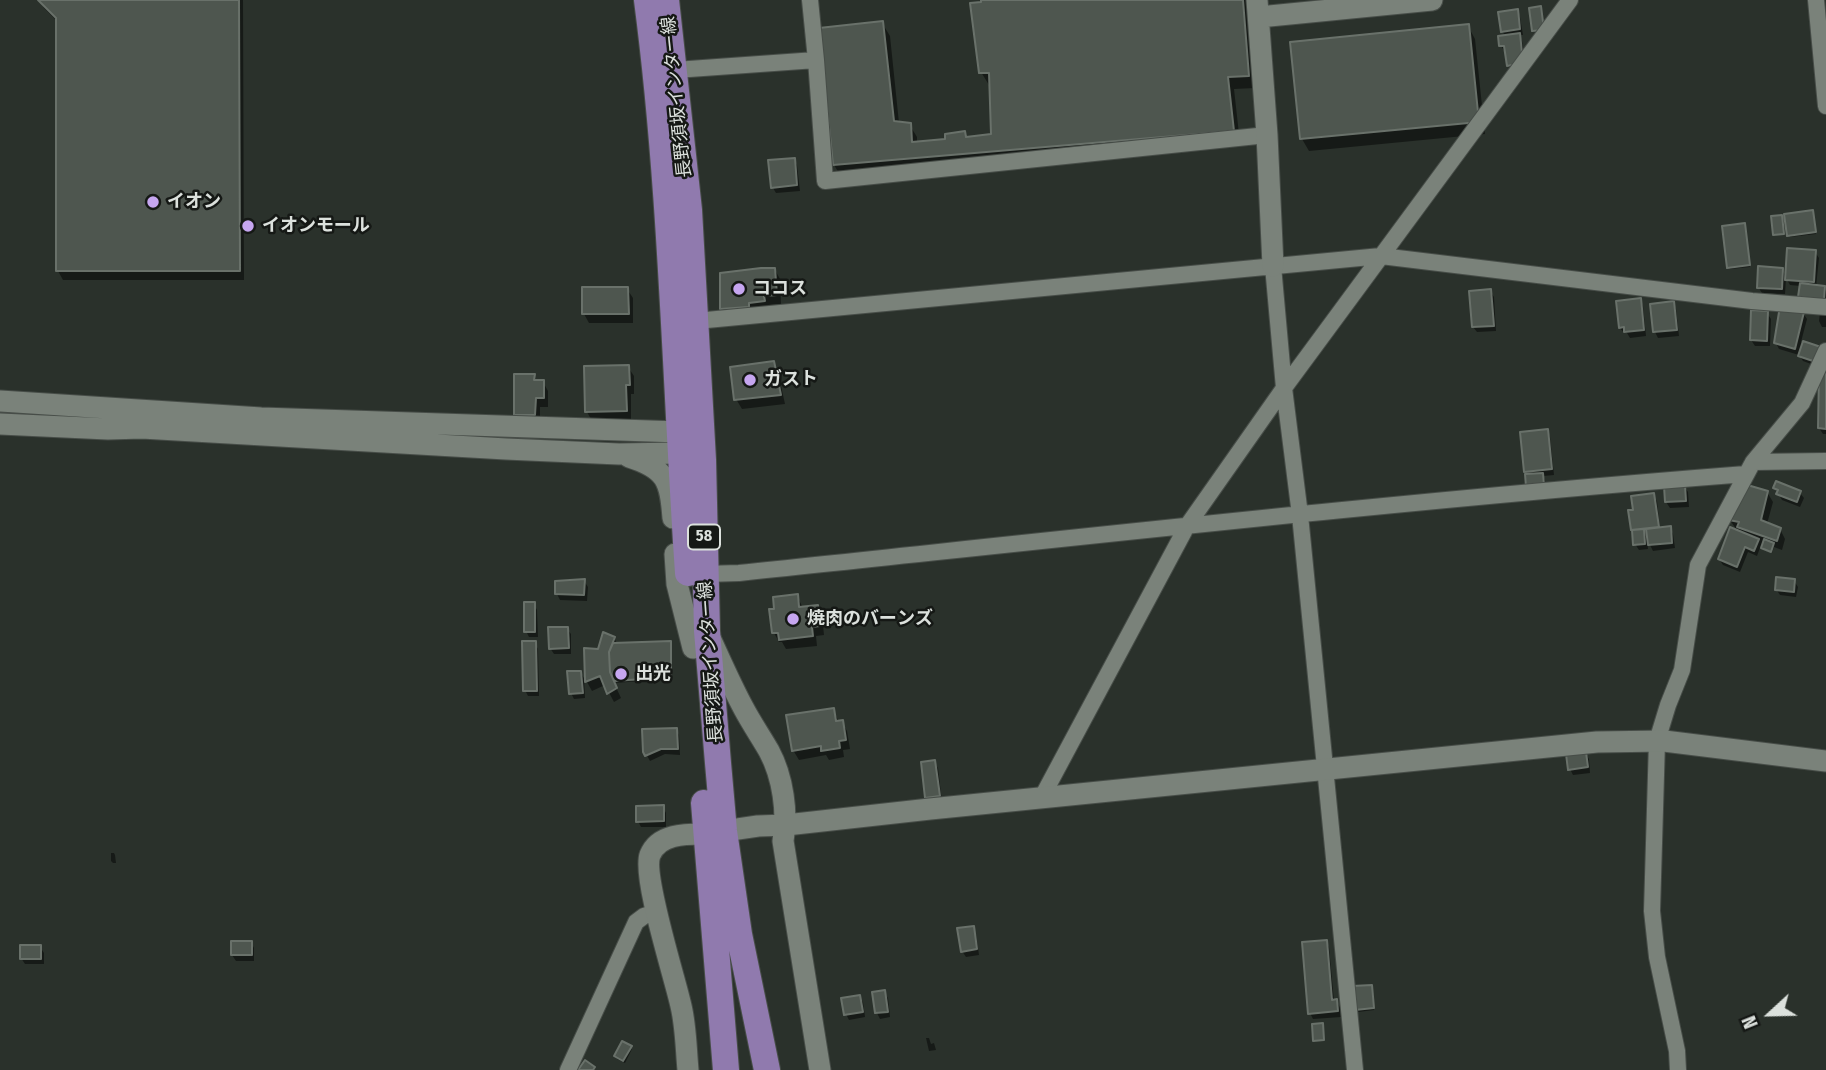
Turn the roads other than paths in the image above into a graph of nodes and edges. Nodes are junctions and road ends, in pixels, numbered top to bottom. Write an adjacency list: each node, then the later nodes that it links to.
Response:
1 (647, 0): 21 (main road, 長野須坂インター線 / 58)
2 (666, 0): 10 (main road, 長野須坂インター線 / 58)
3 (810, 0): 8 (street)
4 (1432, 0): 7 (street)
5 (1570, 0): 13 (street)
6 (1816, 0): 9 (street)
7 (1258, 8): 12 (street)
8 (816, 60): 10 (street); 12 (street)
9 (1824, 62): 11 (street)
10 (675, 70): 16 (main road, 長野須坂インター線 / 58)
11 (1826, 106)
12 (1267, 135): 14 (street)
13 (1381, 256): 14 (street); 15 (street); 18 (street)
14 (1273, 266): 16 (street); 18 (street)
15 (1826, 307)
16 (696, 321): 21 (main road, 長野須坂インター線 / 58)
17 (1826, 351): 24 (street)
18 (1284, 388): 25 (street); 26 (street)
19 (0, 401): 21 (street)
20 (0, 424): 22 (street)
21 (687, 443): 22 (street); 27 (main road, 長野須坂インター線 / 58); 28 (main road, 長野須坂インター線 / 58)
22 (619, 454): 28 (street)
23 (1826, 461): 24 (street)
24 (1750, 468): 25 (street); 29 (street)
25 (1300, 515): 26 (street); 31 (street)
26 (1187, 526): 27 (street); 32 (street)
27 (705, 574): 28 (main road, 長野須坂インター線 / 58)
28 (700, 639): 33 (street); 34 (main road, 長野須坂インター線 / 58)
29 (1657, 741): 30 (street); 31 (street); 42 (street)
30 (1826, 761)
31 (1324, 770): 32 (street); 41 (street)
32 (1042, 797): 33 (street)
33 (786, 825): 34 (street); 40 (street)
34 (715, 833): 35 (street); 38 (main road, 長野須坂インター線 / 58); 39 (main road, 長野須坂インター線 / 58)
35 (657, 912): 36 (street); 37 (street)
36 (569, 1070)
37 (688, 1070)
38 (726, 1070)
39 (767, 1070)
40 (820, 1070)
41 (1355, 1070)
42 (1678, 1070)

